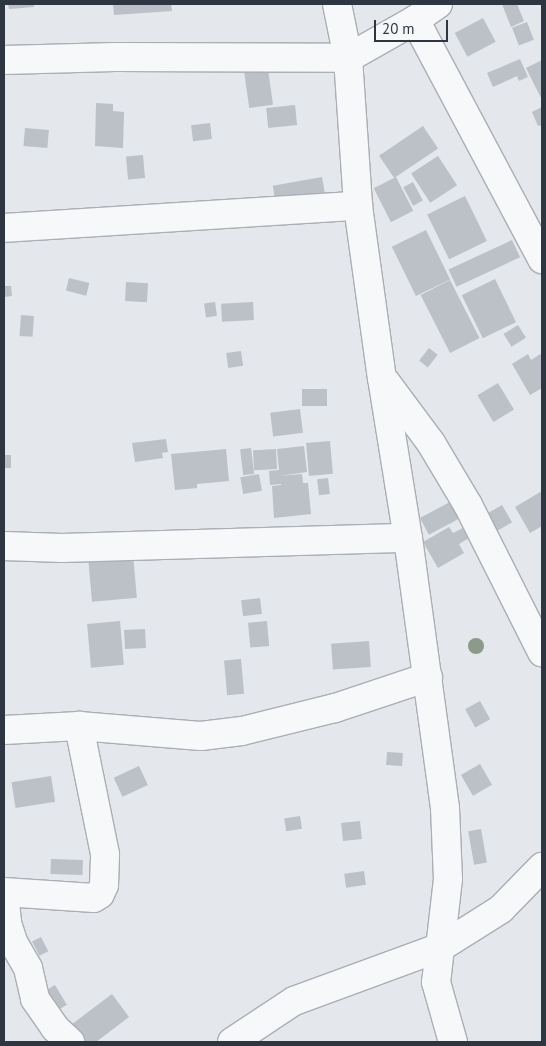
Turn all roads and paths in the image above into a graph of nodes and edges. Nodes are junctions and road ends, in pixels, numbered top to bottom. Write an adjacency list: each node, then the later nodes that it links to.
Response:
1 (337, 4): 4 (street)
2 (438, 4): 3 (street)
3 (415, 20): 4 (street); 8 (street)
4 (348, 58): 5 (street); 6 (street)
5 (4, 60)
6 (358, 206): 7 (street); 9 (street)
7 (4, 228)
8 (542, 259)
9 (382, 378): 10 (street); 12 (street)
10 (408, 538): 11 (street); 13 (street)
11 (4, 546)
12 (542, 652)
13 (428, 677): 14 (street); 18 (street)
14 (79, 726): 15 (street); 17 (street)
15 (4, 730)
16 (542, 867): 18 (street)
17 (4, 893): 19 (street)
18 (441, 947): 20 (street); 21 (street)
19 (70, 1042)
20 (232, 1042)
21 (453, 1042)

